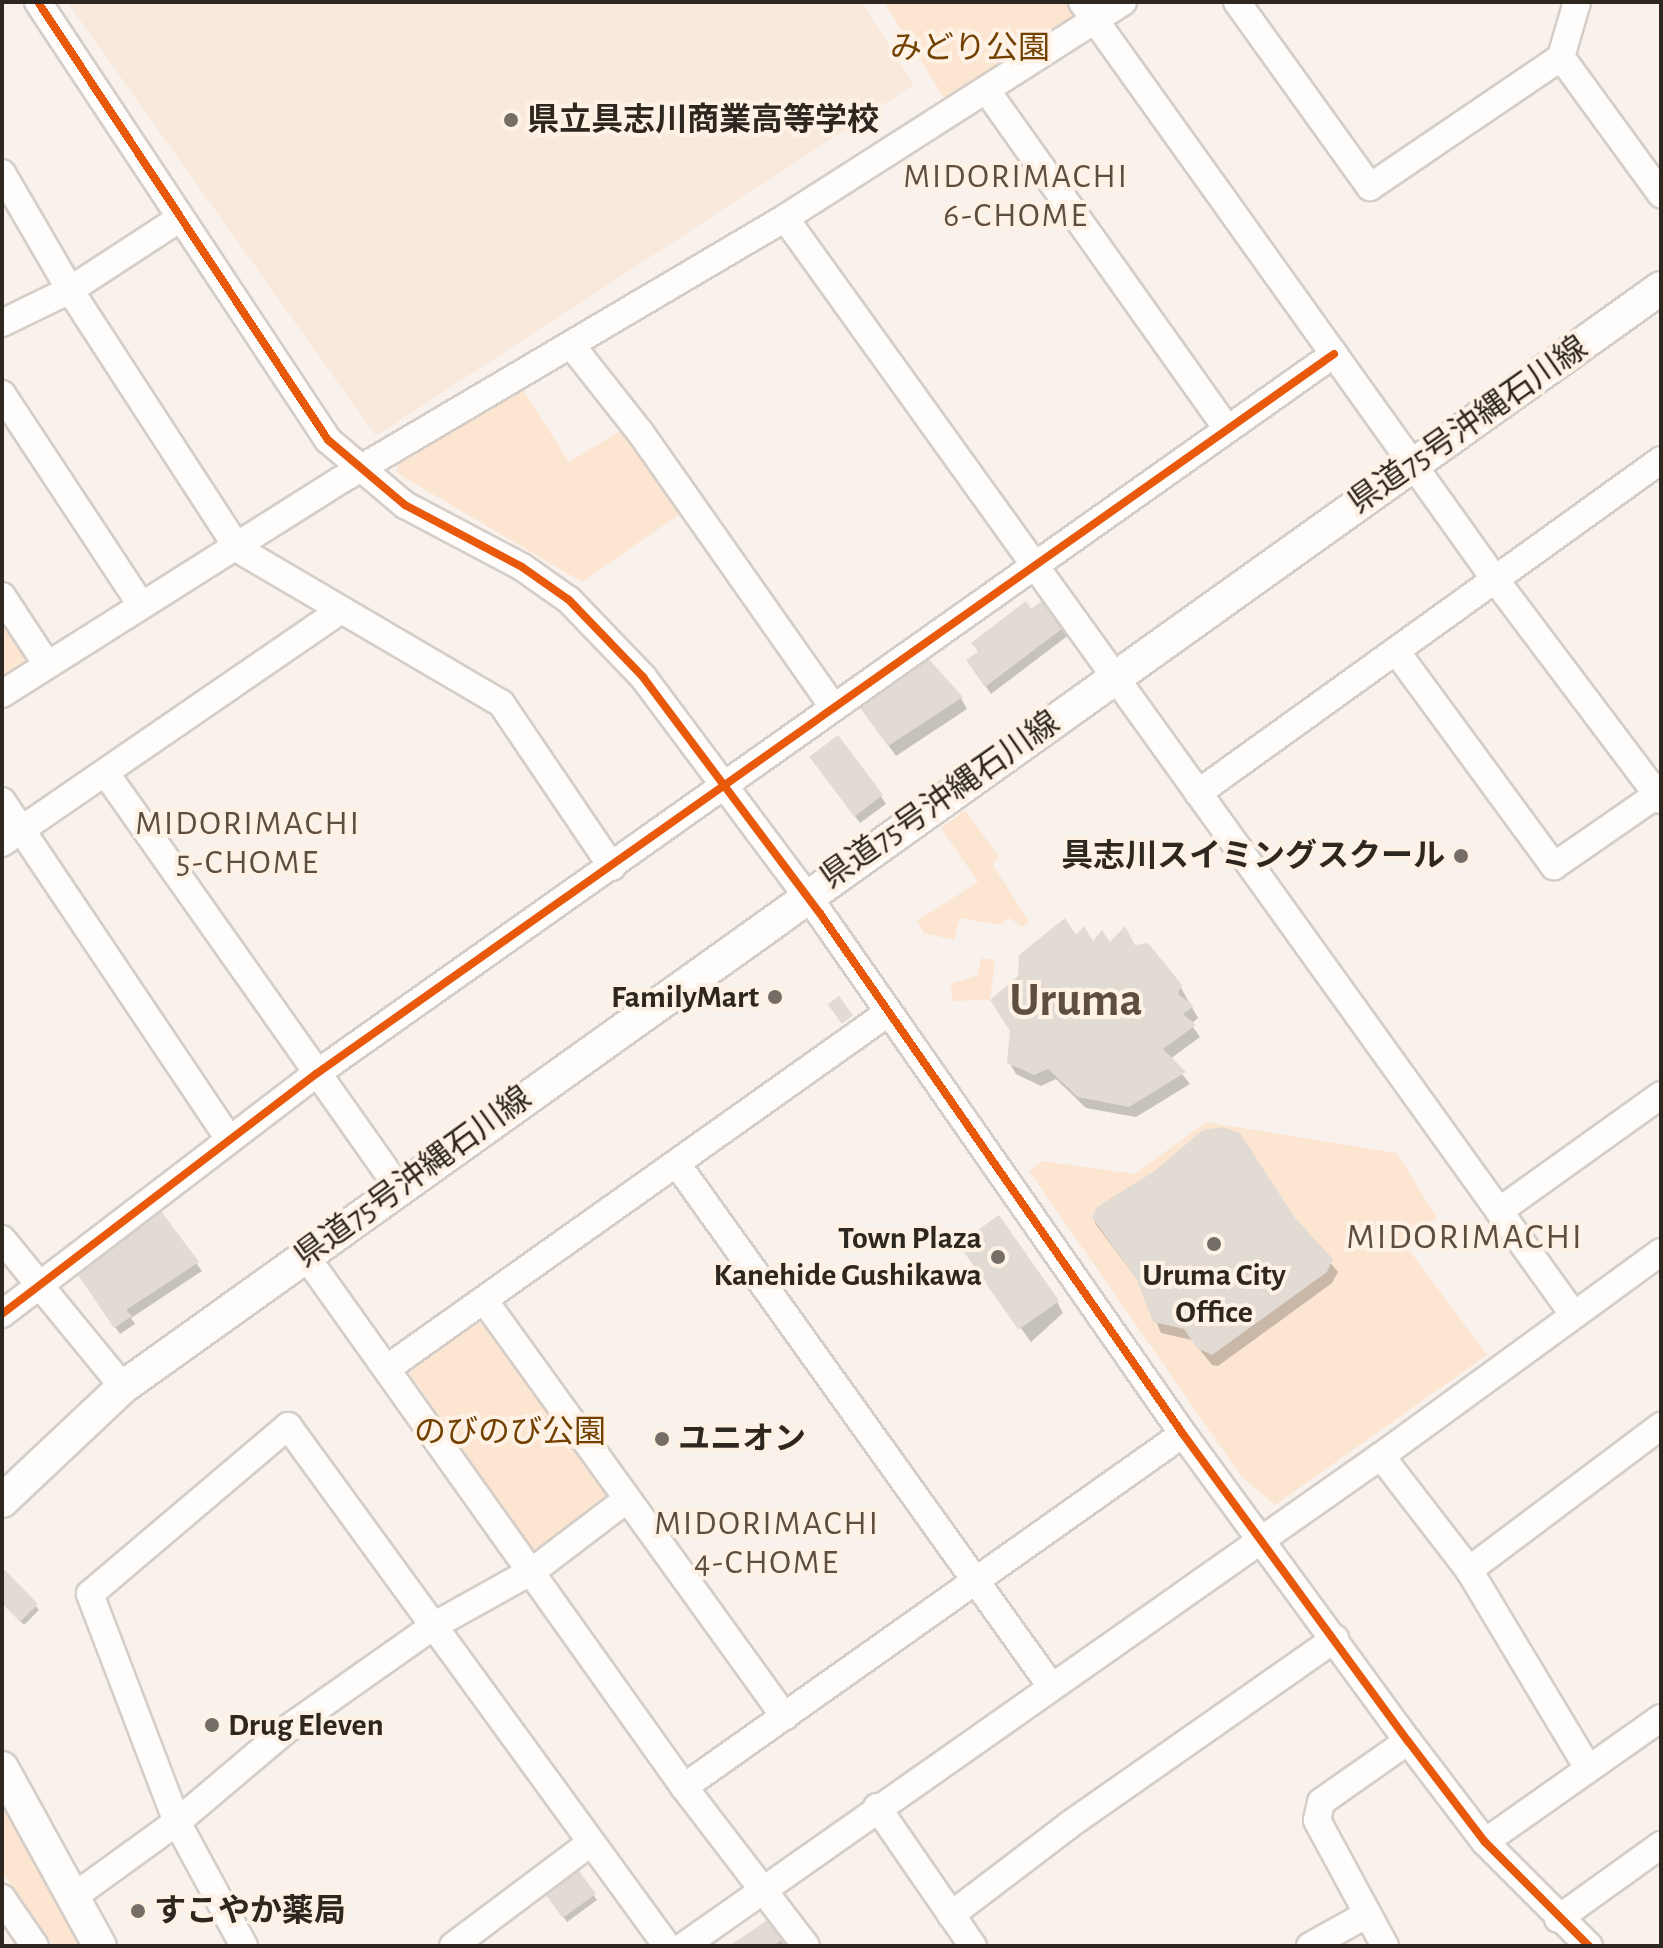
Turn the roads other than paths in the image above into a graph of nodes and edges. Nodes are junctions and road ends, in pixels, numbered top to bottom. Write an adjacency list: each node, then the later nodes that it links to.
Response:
1 (38, 2): 11 (street)
2 (1123, 2): 5 (street)
3 (1237, 2): 6 (street)
4 (1577, 2): 6 (street)
5 (1089, 11): 7 (street); 16 (street)
6 (1561, 57): 9 (street)
7 (987, 91): 10 (street); 18 (street)
8 (2, 173): 13 (street)
9 (1661, 194)
10 (785, 218): 15 (street); 23 (street)
11 (179, 219): 13 (street); 21 (street)
12 (1661, 288): 20 (main road, 県道75号沖縄石川線)
13 (70, 290): 14 (street); 22 (street)
14 (2, 323)
15 (572, 346): 21 (street); 32 (street)
16 (1334, 354): 18 (street); 20 (street)
17 (2, 394): 26 (street)
18 (1227, 429): 23 (street)
19 (1661, 460): 24 (street)
20 (1412, 465): 24 (street); 30 (main road, 県道75号沖縄石川線)
21 (358, 470): 22 (street); 34 (street)
22 (238, 549): 26 (street); 27 (street)
23 (1034, 568): 30 (street); 32 (street)
24 (1494, 578): 28 (street); 36 (street)
25 (2, 596): 29 (street)
26 (140, 603): 29 (street)
27 (341, 610): 33 (street); 39 (street)
28 (1396, 651): 35 (street); 36 (street)
29 (46, 663): 31 (street)
30 (1113, 676): 35 (street); 40 (main road, 県道75号沖縄石川線)
31 (2, 694)
32 (833, 707): 34 (street)
33 (107, 775): 38 (street); 42 (street)
34 (724, 786): 39 (street); 40 (street)
35 (1198, 793): 47 (street)
36 (1660, 796)
37 (2, 801): 38 (street)
38 (12, 836): 44 (street)
39 (612, 867): 42 (street)
40 (806, 895): 41 (street); 46 (main road, 県道75号沖縄石川線)
41 (889, 1012): 45 (street); 58 (street)
42 (316, 1074): 44 (street); 46 (street)
43 (1661, 1095): 47 (street)
44 (228, 1137): 51 (street)
45 (677, 1164): 52 (street); 65 (street)
46 (398, 1187): 50 (main road, 県道75号沖縄石川線)
47 (1499, 1211): 54 (street)
48 (2, 1239): 51 (street)
49 (1661, 1252): 54 (street)
50 (305, 1255): 55 (street); 56 (main road, 県道75号沖縄石川線)
51 (37, 1287): 53 (street); 56 (street)
52 (484, 1300): 55 (street); 60 (street)
53 (2, 1314)
54 (1574, 1315): 59 (street)
55 (389, 1367): 63 (street)
56 (123, 1387): 61 (main road, 県道75号沖縄石川線)
57 (1661, 1426): 64 (street)
58 (1183, 1434): 62 (street); 65 (street)
59 (1381, 1456): 62 (street); 64 (street)
60 (626, 1500): 63 (street); 69 (street)
61 (2, 1501)
62 (1261, 1540): 67 (street); 68 (street)
63 (534, 1570): 66 (street); 74 (street)
64 (1469, 1570): 72 (street)
65 (979, 1582): 68 (street); 69 (street)
66 (435, 1625): 76 (street); 76 (street); 78 (street)
67 (1335, 1639): 71 (street); 83 (street)
68 (1051, 1686): 75 (street)
69 (785, 1717): 74 (street)
70 (1661, 1718): 72 (street)
71 (1408, 1741): 77 (street); 84 (street)
72 (1587, 1766): 77 (street)
73 (2, 1768): 81 (main road)
74 (684, 1787): 80 (street)
75 (877, 1807): 80 (street); 83 (street)
76 (177, 1822): 81 (street); 88 (street)
77 (1485, 1842): 85 (street)
78 (590, 1843): 89 (street); 90 (street)
79 (1661, 1845): 85 (street)
80 (764, 1888): 91 (street); 92 (street)
81 (76, 1895): 87 (main road)
82 (2, 1898): 86 (street)
83 (951, 1915): 93 (street)
84 (1364, 1916): 94 (street); 95 (street)
85 (1558, 1919): 96 (street)
86 (35, 1946)
87 (100, 1946)
88 (244, 1946)
89 (453, 1946)
90 (667, 1946)
91 (684, 1946)
92 (806, 1946)
93 (973, 1946)
94 (1310, 1946)
95 (1385, 1946)
96 (1589, 1946)

